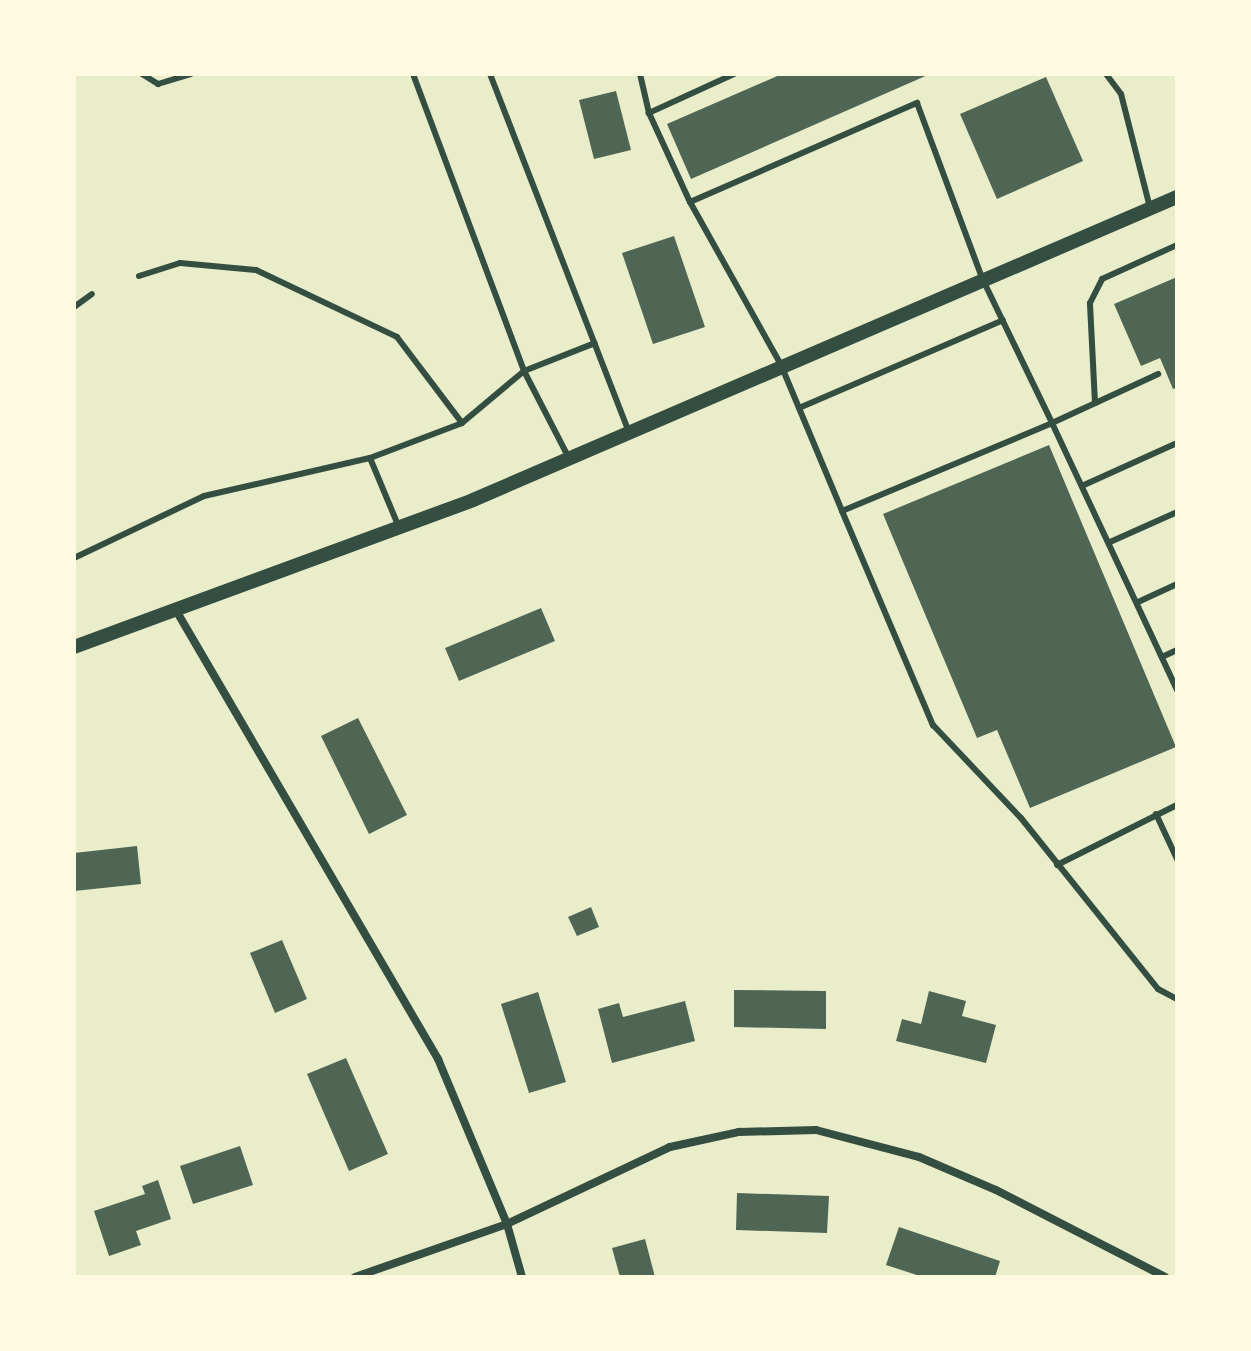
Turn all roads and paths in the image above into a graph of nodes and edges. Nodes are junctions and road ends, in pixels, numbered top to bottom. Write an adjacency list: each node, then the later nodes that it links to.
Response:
1 (142, 74): 2 (lane)
2 (190, 74)
3 (413, 74): 20 (lane)
4 (490, 74): 18 (lane)
5 (640, 74): 8 (lane)
6 (734, 74): 8 (lane)
7 (1106, 74): 11 (lane)
8 (649, 113): 10 (lane)
9 (1177, 197): 11 (street)
10 (690, 202): 14 (lane); 19 (lane)
11 (1150, 208): 14 (street)
12 (1177, 245): 22 (lane)
13 (139, 276): 24 (lane)
14 (983, 280): 17 (lane); 19 (street)
15 (92, 294): 16 (lane)
16 (74, 307)
17 (1003, 320): 23 (lane); 25 (lane)
18 (595, 343): 20 (lane); 26 (lane)
19 (781, 365): 23 (lane); 26 (street)
20 (524, 371): 24 (lane); 29 (lane)
21 (1158, 374): 22 (lane)
22 (1095, 403): 25 (lane)
23 (799, 408): 31 (lane)
24 (462, 423): 28 (lane)
25 (1052, 423): 30 (lane); 31 (lane)
26 (629, 432): 29 (street)
27 (1177, 443): 30 (lane)
28 (370, 458): 33 (lane); 35 (lane)
29 (569, 458): 33 (street)
30 (1084, 485): 34 (lane)
31 (842, 511): 46 (lane)
32 (1177, 512): 34 (lane)
33 (398, 526): 38 (street)
34 (1110, 542): 37 (lane)
35 (74, 558)
36 (1177, 584): 37 (lane)
37 (1138, 602): 41 (lane)
38 (177, 612): 39 (street); 48 (street)
39 (74, 647)
40 (1177, 650): 41 (lane)
41 (1162, 657): 42 (lane)
42 (1177, 690)
43 (1177, 805): 44 (lane)
44 (1156, 814): 45 (lane); 46 (lane)
45 (1177, 859)
46 (1057, 865): 47 (lane)
47 (1177, 999)
48 (507, 1224): 49 (street); 50 (street); 51 (street)
49 (355, 1277)
50 (522, 1277)
51 (1165, 1277)

